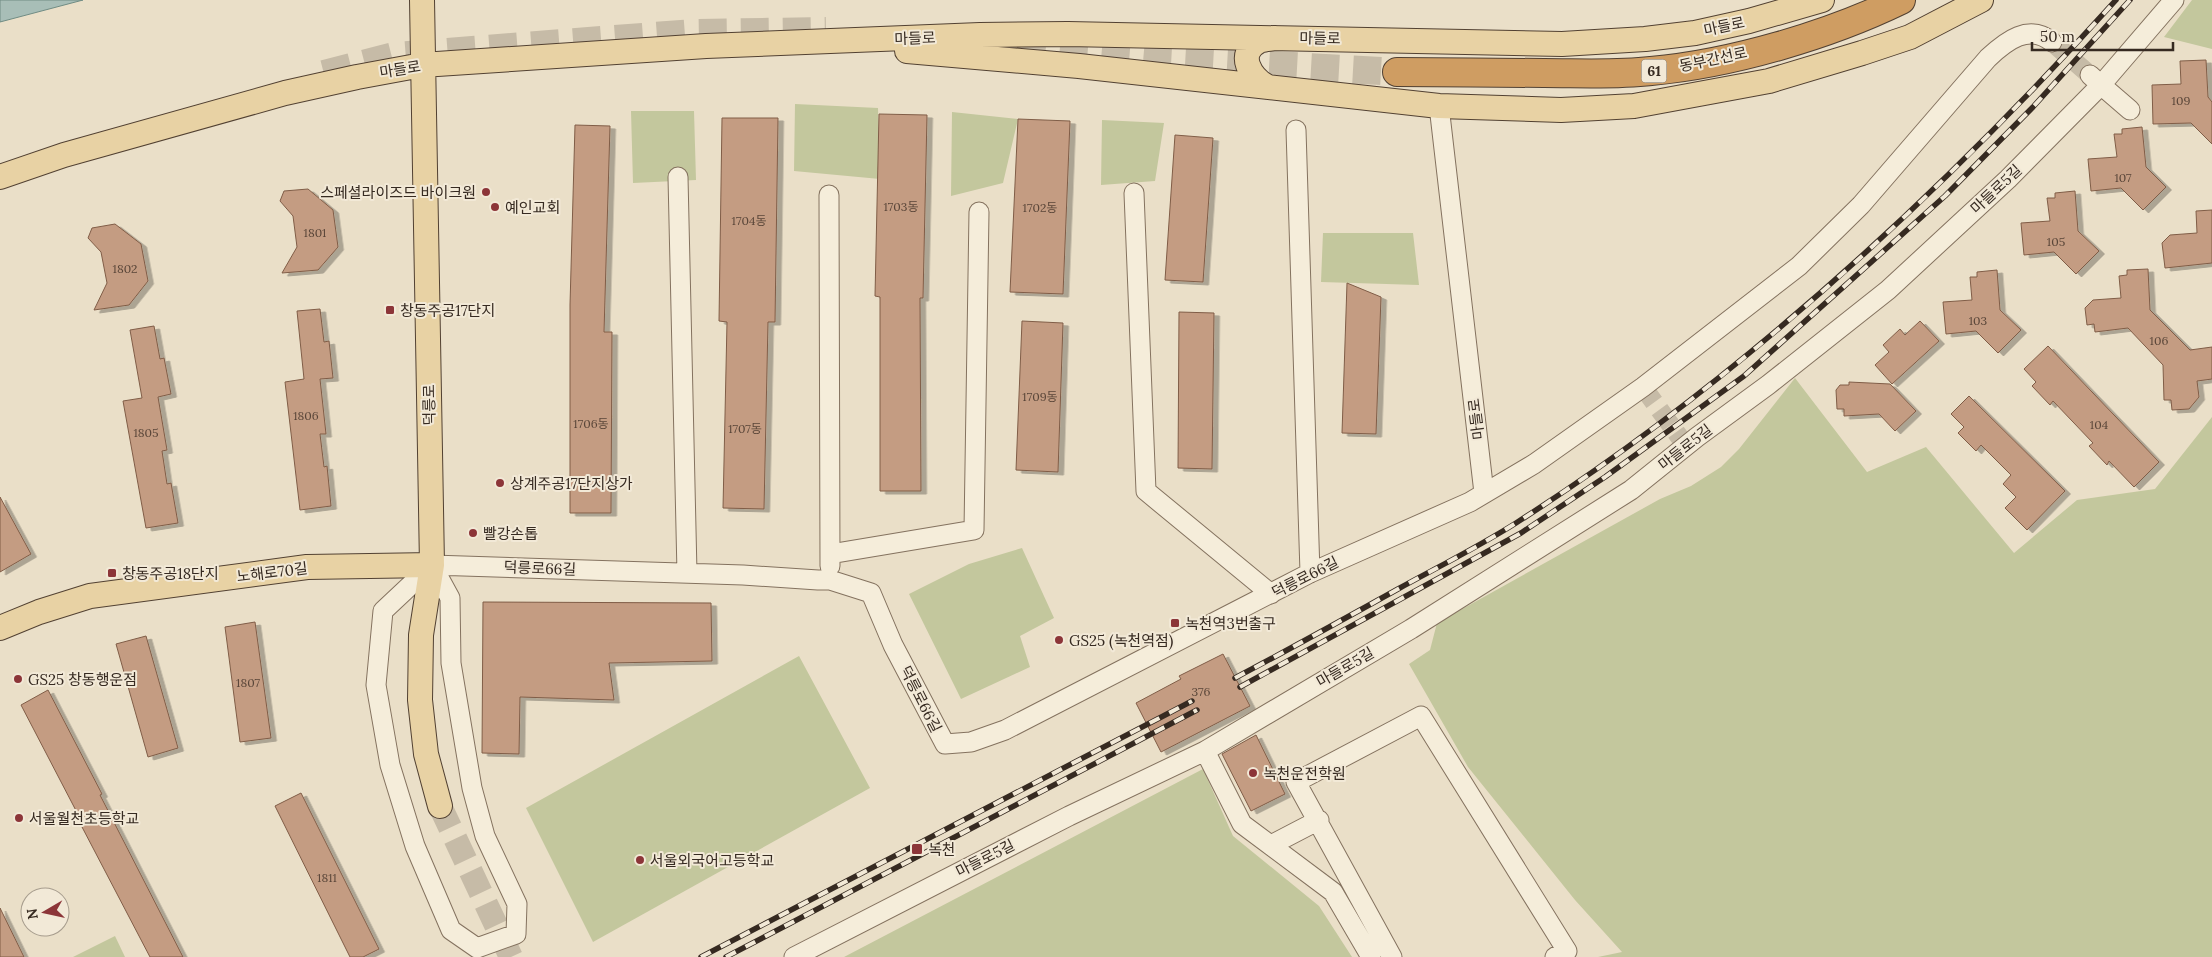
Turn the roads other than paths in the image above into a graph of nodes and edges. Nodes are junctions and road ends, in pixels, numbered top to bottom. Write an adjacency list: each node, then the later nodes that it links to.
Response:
1 (1822, 0): 6 (main road, 마들로)
2 (1901, 0): 10 (highway, 동부간선로 / 61)
3 (1981, 0): 13 (main road, 마들로)
4 (2174, 0): 11 (street, 마들로5길)
5 (422, 2): 9 (main road, 덕릉로)
6 (1279, 37): 7 (main road, 마들로); 12 (main road)
7 (813, 42): 9 (main road, 마들로); 12 (main road, 마들로)
8 (2052, 42): 21 (street, 덕릉로66길)
9 (422, 65): 16 (main road, 마들로); 23 (main road, 덕릉로)
10 (1397, 72)
11 (2096, 80): 14 (street); 29 (street, 마들로5길)
12 (1268, 88): 13 (main road, 마들로)
13 (1439, 106): 21 (street, 마들로)
14 (2130, 110)
15 (1296, 130): 25 (street)
16 (0, 177)
17 (678, 177): 24 (street)
18 (1134, 193): 27 (street)
19 (829, 195): 22 (street)
20 (979, 212): 22 (street)
21 (1484, 494): 25 (street, 덕릉로66길)
22 (830, 554): 26 (street)
23 (432, 565): 23 (street); 24 (street, 덕릉로66길); 28 (main road, 노해로70길); 30 (main road, 덕릉로)
24 (687, 573): 26 (street, 덕릉로66길)
25 (1310, 573): 27 (street, 덕릉로66길)
26 (830, 580): 27 (street, 덕릉로66길)
27 (1271, 594)
28 (0, 628)
29 (1205, 751): 32 (street); 33 (street, 마들로5길)
30 (440, 806)
31 (1318, 820): 32 (street); 35 (street); 36 (street)
32 (1270, 845): 34 (street)
33 (794, 957)
34 (1371, 957)
35 (1392, 957)
36 (1555, 957)

